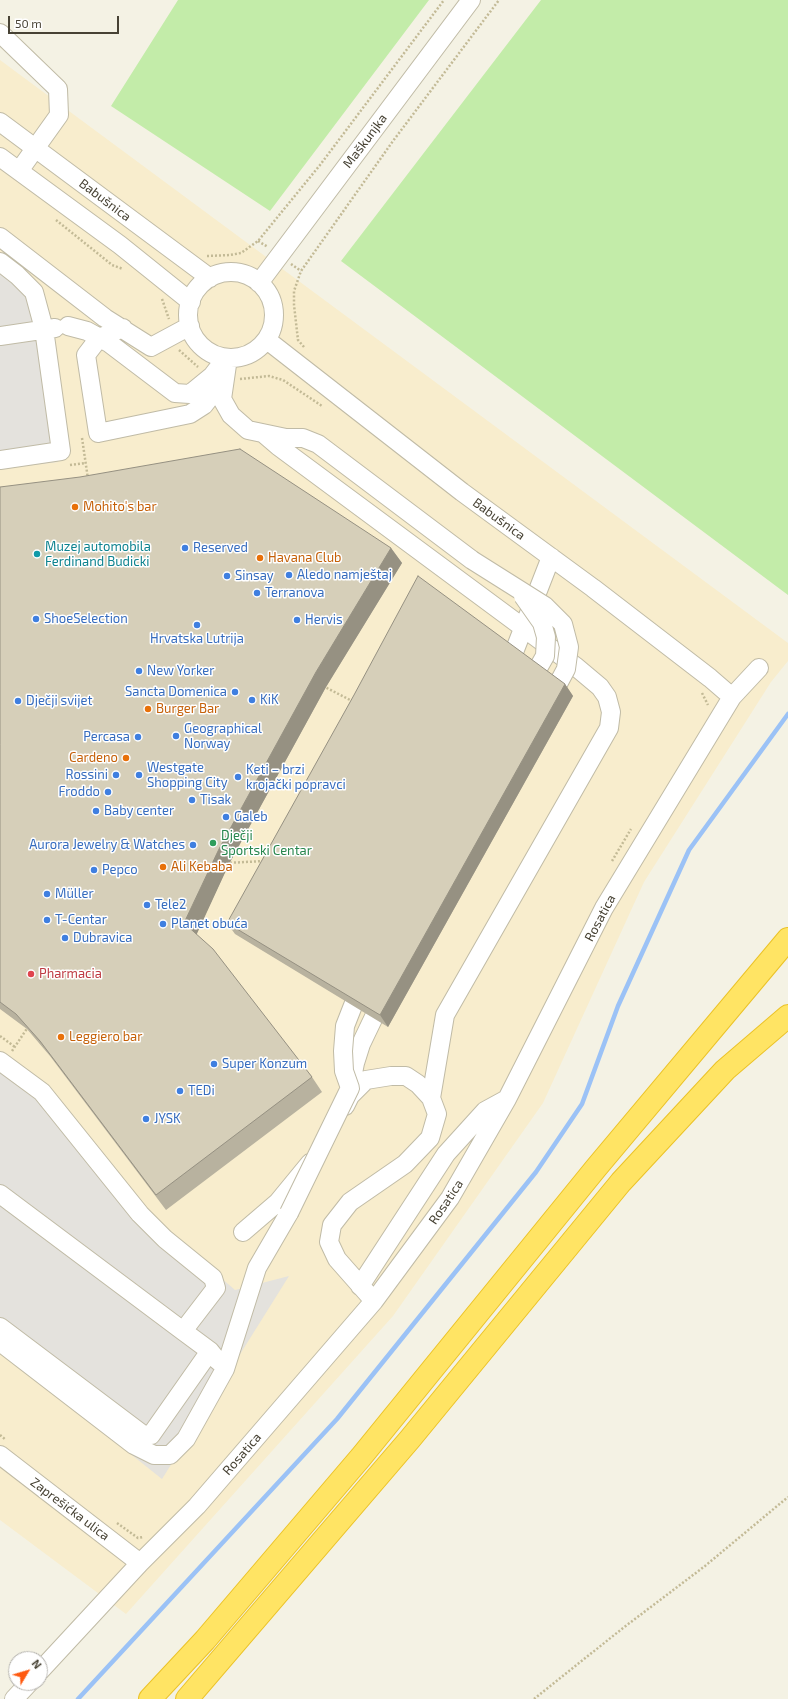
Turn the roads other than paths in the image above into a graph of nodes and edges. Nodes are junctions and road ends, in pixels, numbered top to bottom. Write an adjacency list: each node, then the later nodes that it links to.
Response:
1 (471, 0): 10 (street, Maškunjka)
2 (0, 33): 4 (street)
3 (0, 122): 4 (street, Babušnica)
4 (36, 148): 6 (street); 9 (street, Babušnica)
5 (0, 157): 6 (street, Babušnica)
6 (19, 171): 11 (street, Babušnica)
7 (0, 238): 12 (street)
8 (0, 262): 16 (street)
9 (210, 278): 10 (street); 11 (street)
10 (259, 283): 19 (street)
11 (191, 302): 14 (street)
12 (105, 318): 13 (street); 15 (street)
13 (68, 326): 16 (street); 18 (street)
14 (190, 326): 15 (street); 20 (street)
15 (123, 328): 18 (street)
16 (44, 330): 17 (street); 23 (street)
17 (0, 336)
18 (99, 338): 20 (street); 21 (street)
19 (267, 340): 20 (street); 24 (street, Babušnica)
20 (226, 358): 21 (street)
21 (230, 379): 22 (street)
22 (264, 434): 25 (street, bridge); 26 (street)
23 (0, 460)
24 (551, 558): 26 (street); 30 (street, Babušnica)
25 (518, 589): 29 (street, bridge); 31 (street, bridge)
26 (522, 627): 27 (street); 38 (street)
27 (514, 652)
28 (759, 668): 30 (street, Rosatica)
29 (525, 691)
30 (732, 697): 39 (street, Rosatica)
31 (547, 704)
32 (788, 939): 54 (highway)
33 (394, 980): 37 (street)
34 (358, 996): 37 (street, bridge)
35 (788, 1016): 55 (highway)
36 (2, 1063): 45 (street)
37 (350, 1088): 48 (street, bridge)
38 (431, 1098): 41 (street); 42 (street)
39 (508, 1099): 42 (street); 43 (street, Rosatica)
40 (0, 1194): 45 (street)
41 (243, 1232)
42 (360, 1286): 43 (street)
43 (374, 1301): 50 (street, Rosatica)
44 (0, 1327): 47 (street)
45 (183, 1330): 47 (street)
46 (0, 1342): 48 (street)
47 (210, 1352): 48 (street)
48 (225, 1370)
49 (0, 1455): 50 (street, Zaprešićka ulica)
50 (140, 1563): 51 (street, Rosatica)
51 (48, 1662)
52 (22, 1691): 53 (street)
53 (14, 1699)
54 (150, 1699)
55 (187, 1699)

